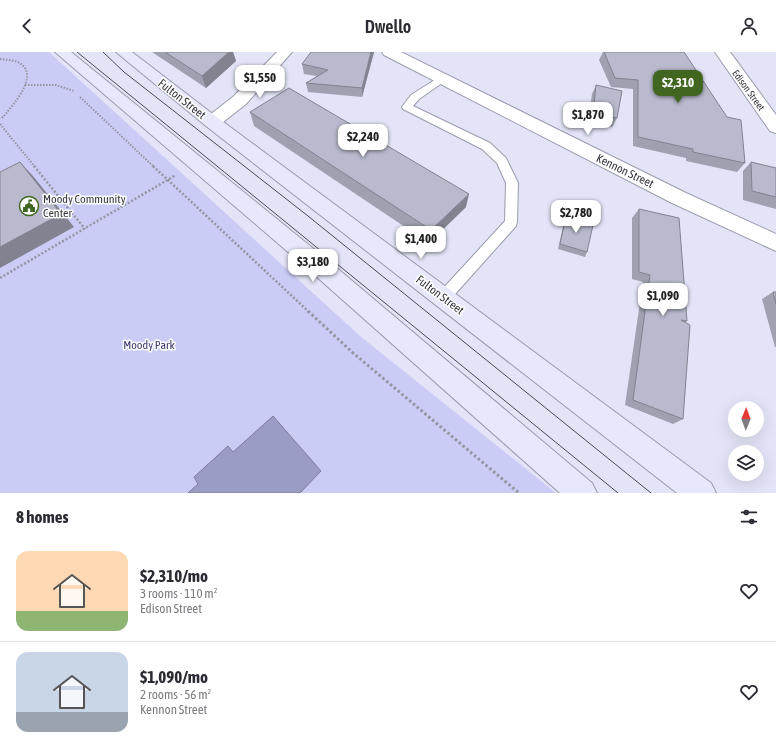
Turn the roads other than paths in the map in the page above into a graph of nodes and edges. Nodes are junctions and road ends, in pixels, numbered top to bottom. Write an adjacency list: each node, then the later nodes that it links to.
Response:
1 (62, 52): 11 (main road)
2 (123, 52): 7 (main road, Fulton Street)
3 (285, 52): 7 (street)
4 (389, 52): 6 (street, Kennon Street)
5 (722, 52): 8 (street, Edison Street)
6 (441, 79): 9 (street, Kennon Street); 10 (lane)
7 (212, 122): 10 (main road, Fulton Street)
8 (776, 127)
9 (776, 242)
10 (443, 298): 12 (main road, Fulton Street)
11 (582, 493)
12 (701, 493)

